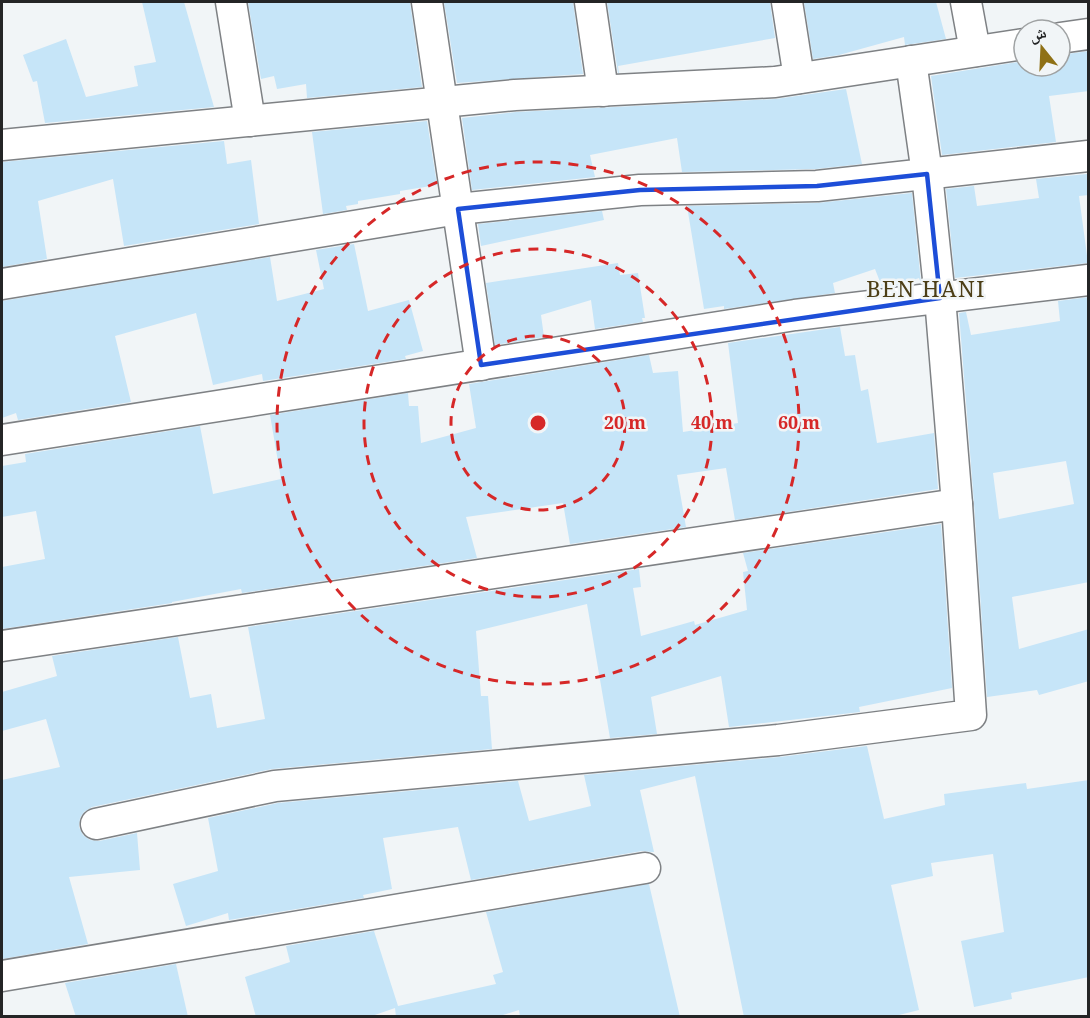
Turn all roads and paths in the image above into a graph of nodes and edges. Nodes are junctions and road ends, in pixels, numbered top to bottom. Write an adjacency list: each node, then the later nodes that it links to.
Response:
1 (231, 2): 14 (street)
2 (427, 2): 13 (street)
3 (590, 2): 12 (street)
4 (787, 2): 11 (street)
5 (966, 2): 9 (street)
6 (1089, 34): 7 (street)
7 (1072, 36)
8 (1012, 46): 9 (street)
9 (975, 51): 10 (street)
10 (910, 61): 11 (street); 17 (street)
11 (799, 78): 12 (street)
12 (603, 91): 13 (street)
13 (442, 103): 14 (street); 18 (street)
14 (250, 121): 15 (street)
15 (2, 145)
16 (1089, 156): 17 (street)
17 (927, 174): 18 (street); 21 (street)
18 (458, 209): 20 (street); 22 (street)
19 (1089, 280): 21 (street)
20 (2, 284)
21 (940, 298): 22 (street); 24 (street)
22 (481, 365): 23 (street)
23 (2, 440)
24 (957, 504): 25 (street); 26 (street)
25 (2, 646)
26 (96, 824)
27 (645, 868): 28 (street)
28 (2, 976)

